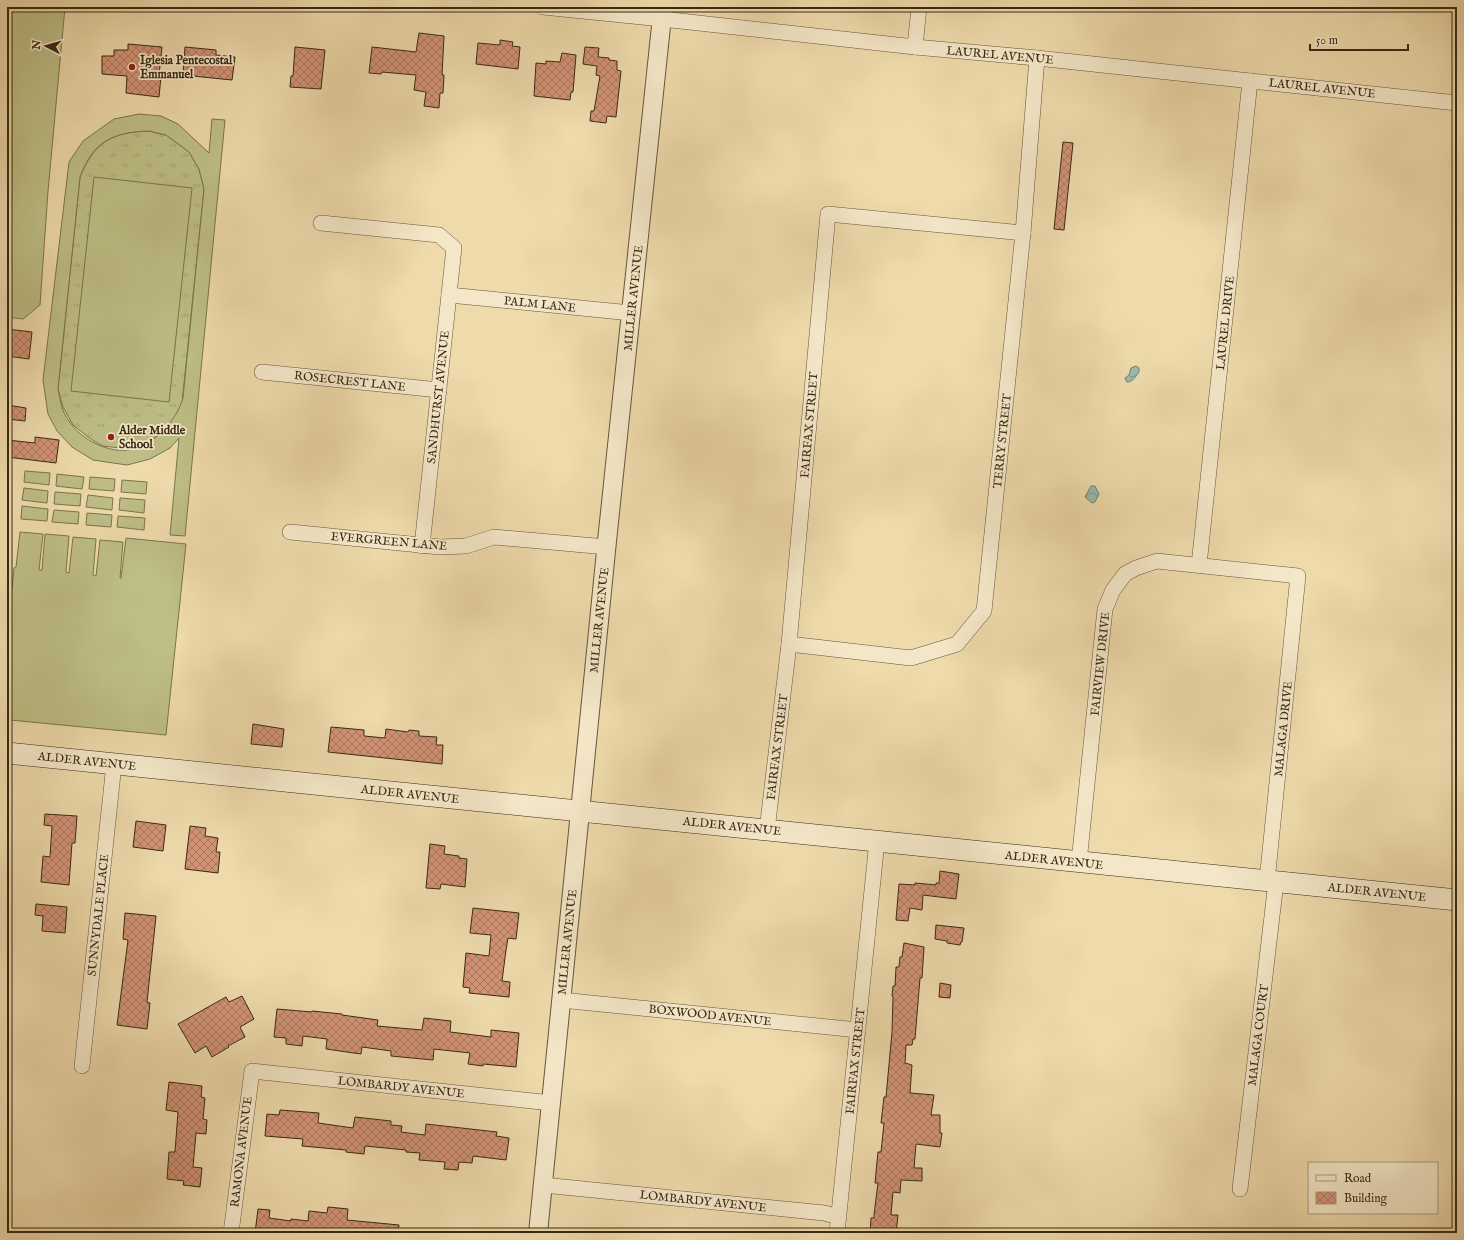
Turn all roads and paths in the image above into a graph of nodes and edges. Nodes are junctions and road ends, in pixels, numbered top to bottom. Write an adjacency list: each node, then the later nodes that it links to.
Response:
1 (543, 7): 3 (street, LAUREL AVENUE)
2 (919, 7): 4 (street)
3 (663, 13): 4 (street, LAUREL AVENUE); 11 (street, MILLER AVENUE)
4 (915, 47): 5 (street, LAUREL AVENUE)
5 (1037, 58): 6 (street, LAUREL AVENUE); 9 (street, TERRY STREET)
6 (1250, 81): 7 (street, LAUREL AVENUE); 17 (street, LAUREL DRIVE)
7 (1457, 103)
8 (321, 223): 10 (street, SANDHURST AVENUE)
9 (1023, 233): 19 (street, TERRY STREET); 19 (street, FAIRFAX STREET)
10 (449, 295): 11 (street, PALM LANE); 13 (street, SANDHURST AVENUE)
11 (631, 313): 16 (street, MILLER AVENUE)
12 (262, 372): 13 (street, ROSECREST LANE)
13 (439, 390): 15 (street, SANDHURST AVENUE)
14 (290, 532): 15 (street, EVERGREEN LANE)
15 (422, 546): 16 (street, EVERGREEN LANE)
16 (607, 547): 22 (street, MILLER AVENUE)
17 (1199, 564): 18 (street, FAIRVIEW DRIVE); 25 (street, FAIRVIEW DRIVE)
18 (1298, 576): 26 (street, MALAGA DRIVE)
19 (789, 644): 23 (street, FAIRFAX STREET)
20 (7, 753): 21 (main road, ALDER AVENUE)
21 (114, 764): 22 (main road, ALDER AVENUE); 30 (street, SUNNYDALE PLACE)
22 (580, 811): 23 (main road, ALDER AVENUE); 28 (street, MILLER AVENUE)
23 (768, 830): 24 (main road, ALDER AVENUE)
24 (877, 841): 25 (main road, ALDER AVENUE); 29 (street, FAIRFAX STREET)
25 (1079, 862): 26 (main road, ALDER AVENUE)
26 (1272, 882): 27 (main road, ALDER AVENUE); 34 (street, MALAGA COURT)
27 (1457, 900)
28 (561, 1000): 29 (street, BOXWOOD AVENUE); 32 (street, MILLER AVENUE)
29 (858, 1030): 35 (street, FAIRFAX STREET)
30 (82, 1066)
31 (252, 1071): 32 (street, LOMBARDY AVENUE); 36 (street, RAMONA AVENUE)
32 (551, 1103): 33 (street, MILLER AVENUE)
33 (543, 1185): 35 (street, LOMBARDY AVENUE); 37 (street, MILLER AVENUE)
34 (1240, 1189)
35 (839, 1217): 38 (street, FAIRFAX STREET)
36 (231, 1233)
37 (538, 1233)
38 (837, 1233)

